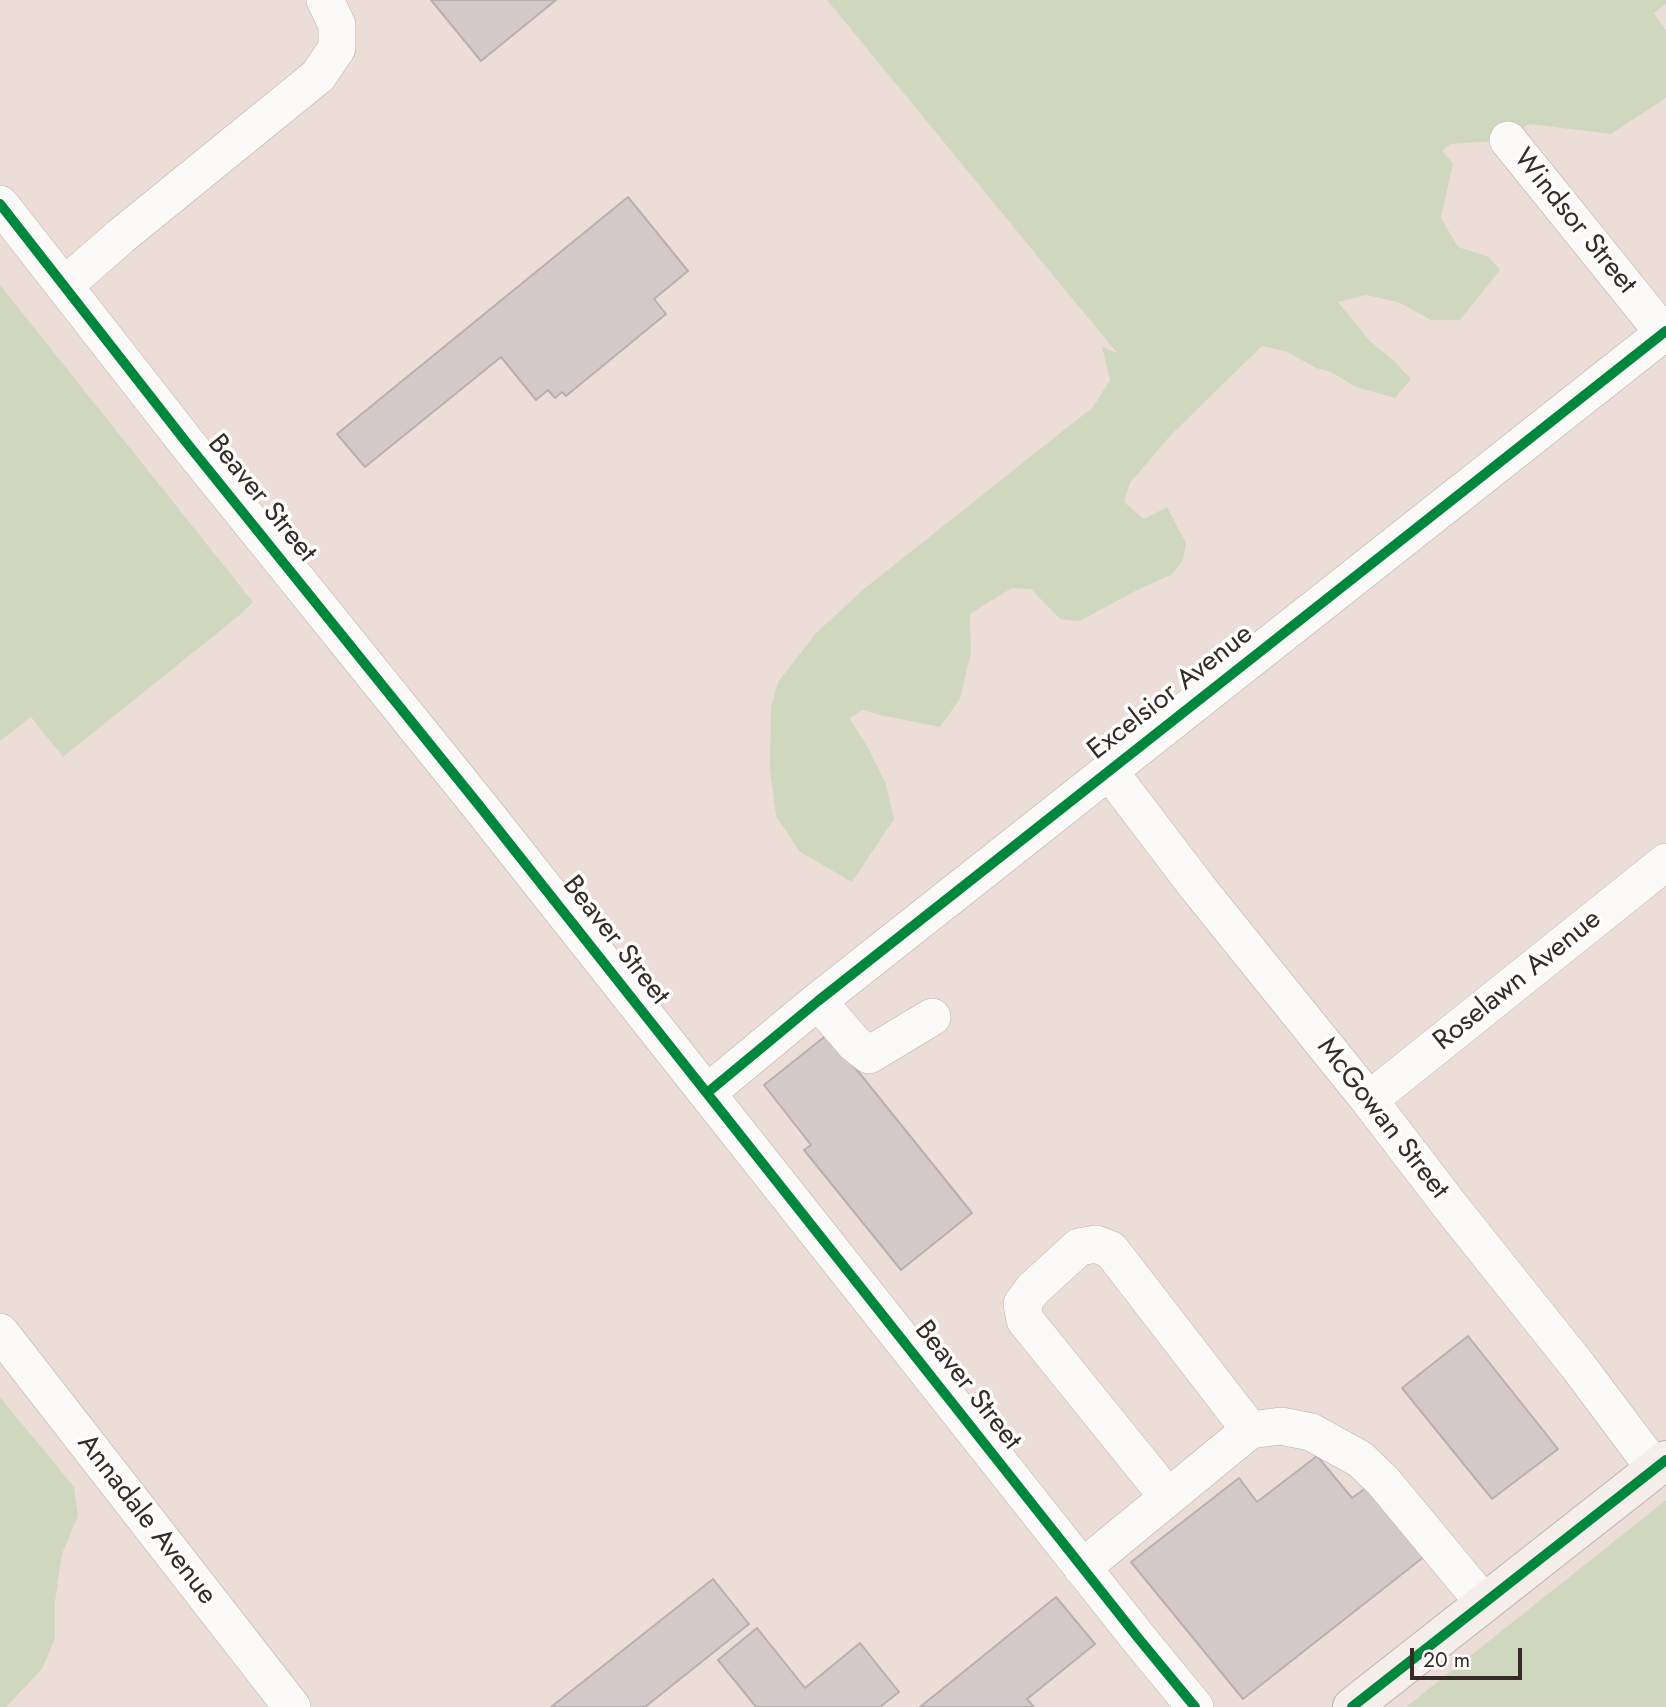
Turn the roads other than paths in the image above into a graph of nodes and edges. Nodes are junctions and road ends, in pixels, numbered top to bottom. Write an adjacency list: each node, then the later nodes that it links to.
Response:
1 (325, 0): 4 (street)
2 (1508, 141): 5 (street, Windsor Street)
3 (0, 204): 4 (street, Beaver Street)
4 (64, 286): 10 (street, Beaver Street)
5 (1665, 333): 6 (street, Excelsior Avenue)
6 (1109, 771): 8 (street, Excelsior Avenue); 11 (street, McGowan Street)
7 (1666, 862): 11 (street, Roselawn Avenue)
8 (818, 1001): 9 (street); 10 (street, Excelsior Avenue)
9 (932, 1017)
10 (707, 1093): 16 (street, Beaver Street)
11 (1369, 1100): 14 (street, McGowan Street)
12 (0, 1332): 18 (street, Annadale Avenue)
13 (1250, 1430): 15 (street); 15 (street); 17 (street)
14 (1660, 1464): 17 (main road)
15 (1168, 1497): 16 (street)
16 (1082, 1568): 19 (street, Beaver Street)
17 (1484, 1603): 20 (main road)
18 (292, 1707)
19 (1195, 1707)
20 (1352, 1707)

